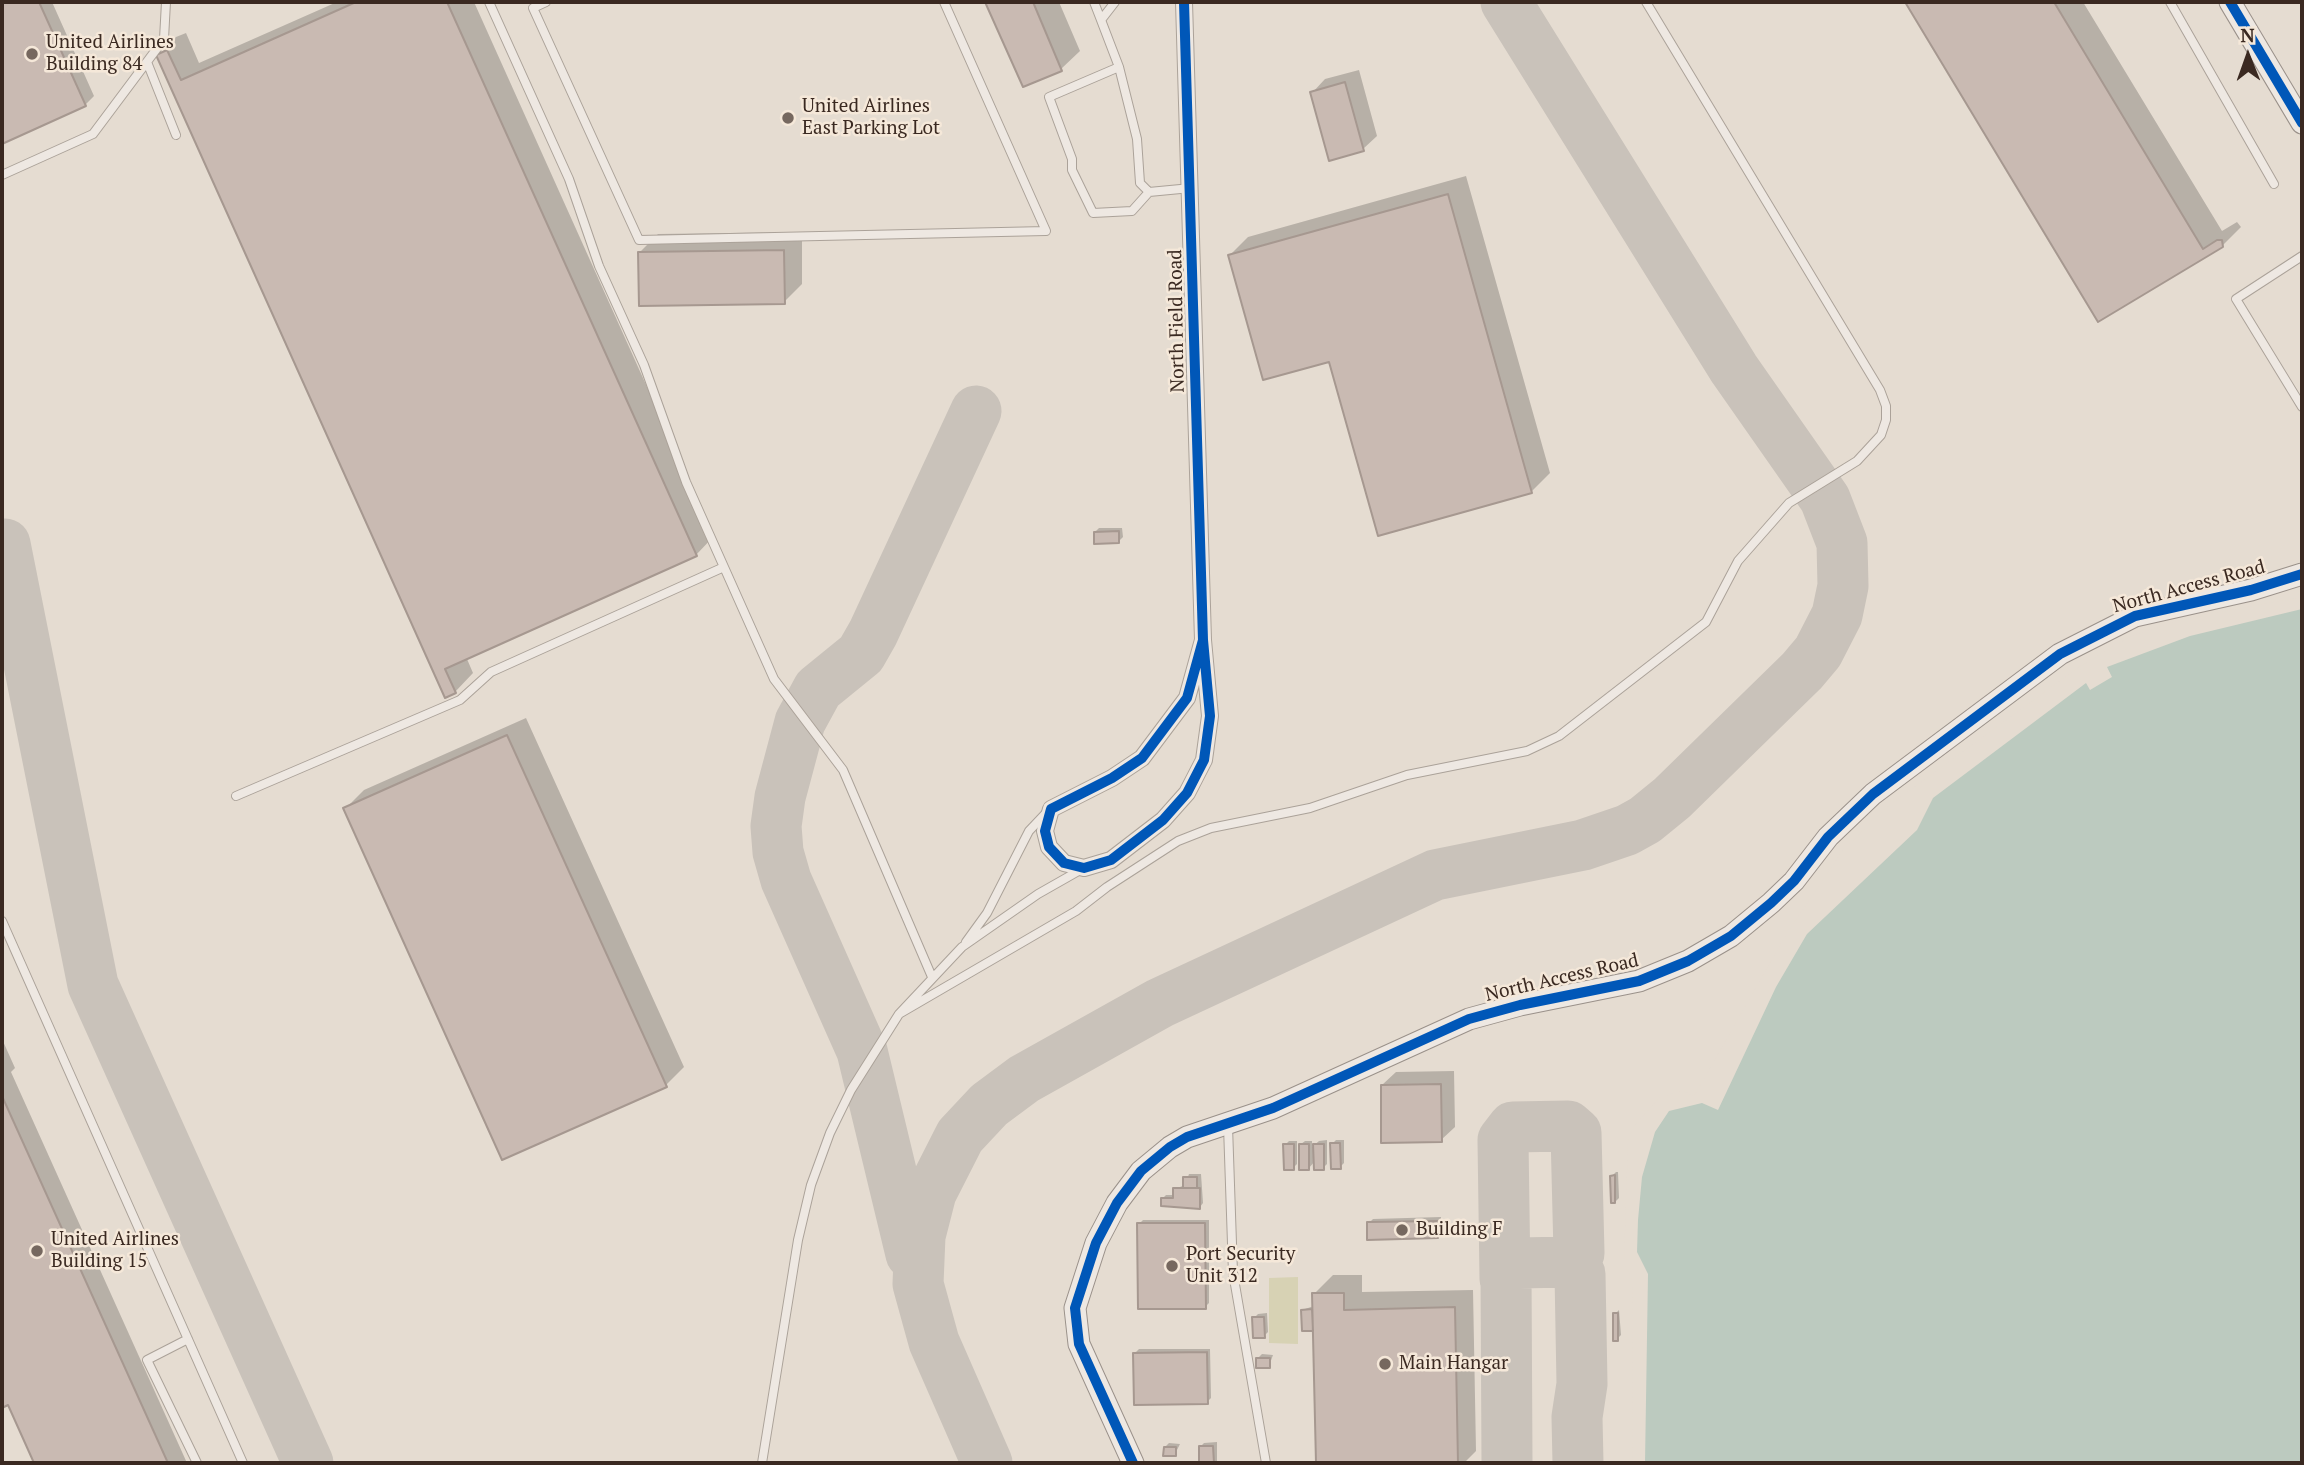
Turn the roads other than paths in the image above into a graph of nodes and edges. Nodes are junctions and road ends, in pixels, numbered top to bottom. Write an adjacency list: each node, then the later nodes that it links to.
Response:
1 (166, 2): 12 (lane)
2 (489, 2): 22 (lane)
3 (546, 2): 4 (lane)
4 (944, 2)
5 (1094, 2): 11 (lane)
6 (1115, 2): 11 (lane)
7 (1184, 2): 18 (street, North Field Road)
8 (1646, 2): 31 (lane)
9 (2170, 2): 17 (lane)
10 (2230, 2): 14 (street)
11 (1101, 20): 13 (lane)
12 (147, 62): 15 (lane); 16 (lane)
13 (1119, 67): 19 (lane); 19 (lane)
14 (2302, 124)
15 (176, 135)
16 (2, 175)
17 (2274, 184)
18 (1191, 188): 19 (lane); 24 (street, North Field Road)
19 (1149, 192)
20 (2302, 256): 21 (lane)
21 (2302, 407)
22 (724, 567): 25 (lane); 30 (lane)
23 (2302, 574): 32 (street, North Access Road)
24 (1203, 640): 26 (street, North Field Road); 27 (street, North Field Road)
25 (236, 796)
26 (1051, 809): 27 (street); 29 (lane)
27 (1084, 868): 29 (lane)
28 (2, 921): 33 (lane)
29 (962, 947): 30 (lane)
30 (932, 977): 31 (lane)
31 (899, 1014): 36 (lane)
32 (1228, 1125): 37 (street, North Access Road); 38 (lane)
33 (188, 1339): 34 (lane); 35 (lane)
34 (197, 1463)
35 (243, 1463)
36 (762, 1463)
37 (1133, 1463)
38 (1266, 1463)

